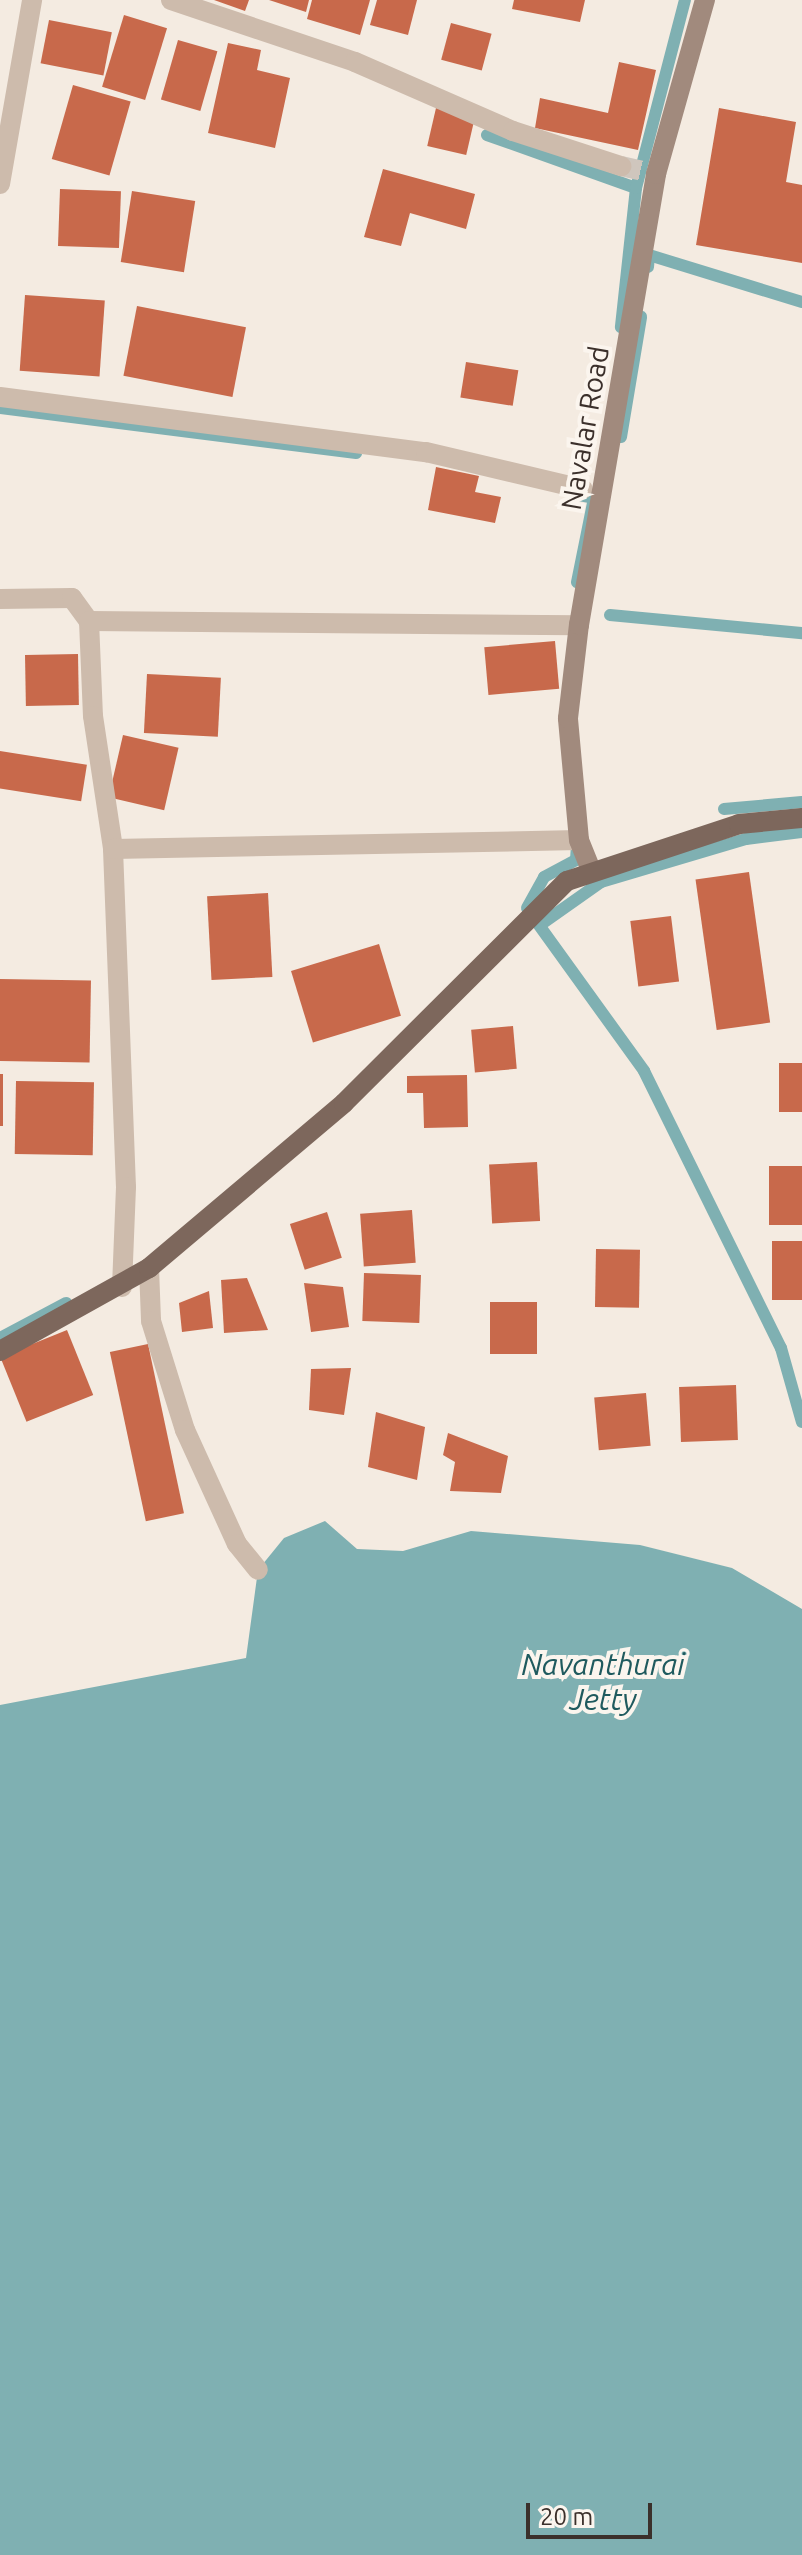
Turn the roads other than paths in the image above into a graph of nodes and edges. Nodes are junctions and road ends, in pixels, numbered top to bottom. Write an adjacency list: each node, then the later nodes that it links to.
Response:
1 (32, 0): 5 (street)
2 (171, 0): 4 (street)
3 (705, 0): 10 (street, Navalar Road)
4 (621, 166)
5 (0, 184)
6 (0, 397): 7 (street)
7 (583, 489)
8 (0, 599): 9 (street)
9 (89, 621): 10 (street); 13 (street)
10 (579, 625): 12 (street, Navalar Road)
11 (802, 818): 14 (main road)
12 (579, 840): 13 (street); 14 (street, Navalar Road)
13 (113, 849): 16 (street)
14 (591, 870): 15 (main road)
15 (149, 1268): 16 (main road); 18 (street)
16 (122, 1287): 17 (main road)
17 (0, 1351)
18 (258, 1570)

